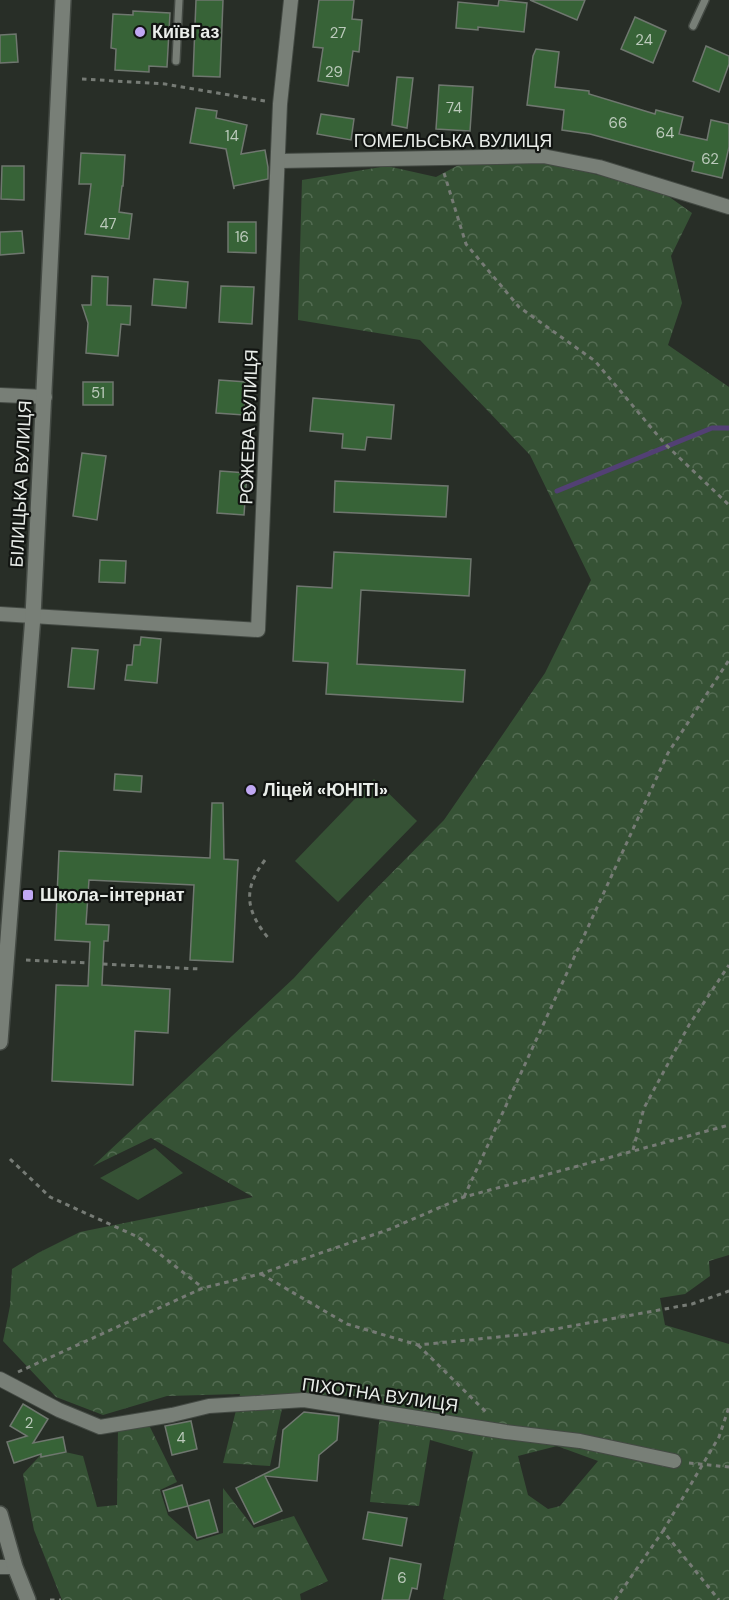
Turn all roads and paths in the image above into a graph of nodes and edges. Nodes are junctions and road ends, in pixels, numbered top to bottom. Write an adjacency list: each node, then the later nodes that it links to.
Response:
1 (63, 0): 13 (main road, БІЛИЦЬКА ВУЛИЦЯ)
2 (179, 0): 6 (lane)
3 (291, 0): 8 (street, РОЖЕВА ВУЛИЦЯ)
4 (705, 0): 5 (lane)
5 (693, 26)
6 (176, 61)
7 (82, 79): 8 (path)
8 (280, 104): 10 (street, РОЖЕВА ВУЛИЦЯ)
9 (439, 157): 10 (street, ГОМЕЛЬСЬКА ВУЛИЦЯ); 11 (street, ГОМЕЛЬСЬКА ВУЛИЦЯ); 14 (path)
10 (279, 161): 16 (street, РОЖЕВА ВУЛИЦЯ)
11 (729, 207)
12 (0, 395): 13 (street)
13 (45, 397): 16 (main road, БІЛИЦЬКА ВУЛИЦЯ)
14 (729, 505)
15 (0, 614): 16 (street)
16 (33, 616): 25 (main road, БІЛИЦЬКА ВУЛИЦЯ)
17 (729, 660): 29 (path)
18 (265, 860): 19 (path)
19 (269, 939)
20 (26, 960): 21 (path)
21 (89, 963)
22 (103, 964): 24 (path)
23 (729, 965): 27 (path)
24 (200, 969)
25 (0, 1042)
26 (729, 1125): 27 (path)
27 (633, 1150): 29 (path)
28 (10, 1159): 31 (path)
29 (464, 1197): 30 (path)
30 (260, 1274): 31 (path); 33 (path)
31 (202, 1288): 34 (path)
32 (729, 1291): 33 (path)
33 (418, 1345): 36 (path)
34 (1, 1379): 36 (street, ПІХОТНА ВУЛИЦЯ)
35 (729, 1407): 38 (path)
36 (506, 1432): 37 (street, ПІХОТНА ВУЛИЦЯ)
37 (674, 1461): 38 (path)
38 (703, 1464): 39 (path); 41 (path)
39 (729, 1467)
40 (0, 1514): 42 (main road)
41 (663, 1531): 46 (path); 47 (path)
42 (8, 1567): 43 (main road)
43 (28, 1600)
44 (50, 1600): 45 (path)
45 (61, 1600)
46 (615, 1600)
47 (719, 1600)

